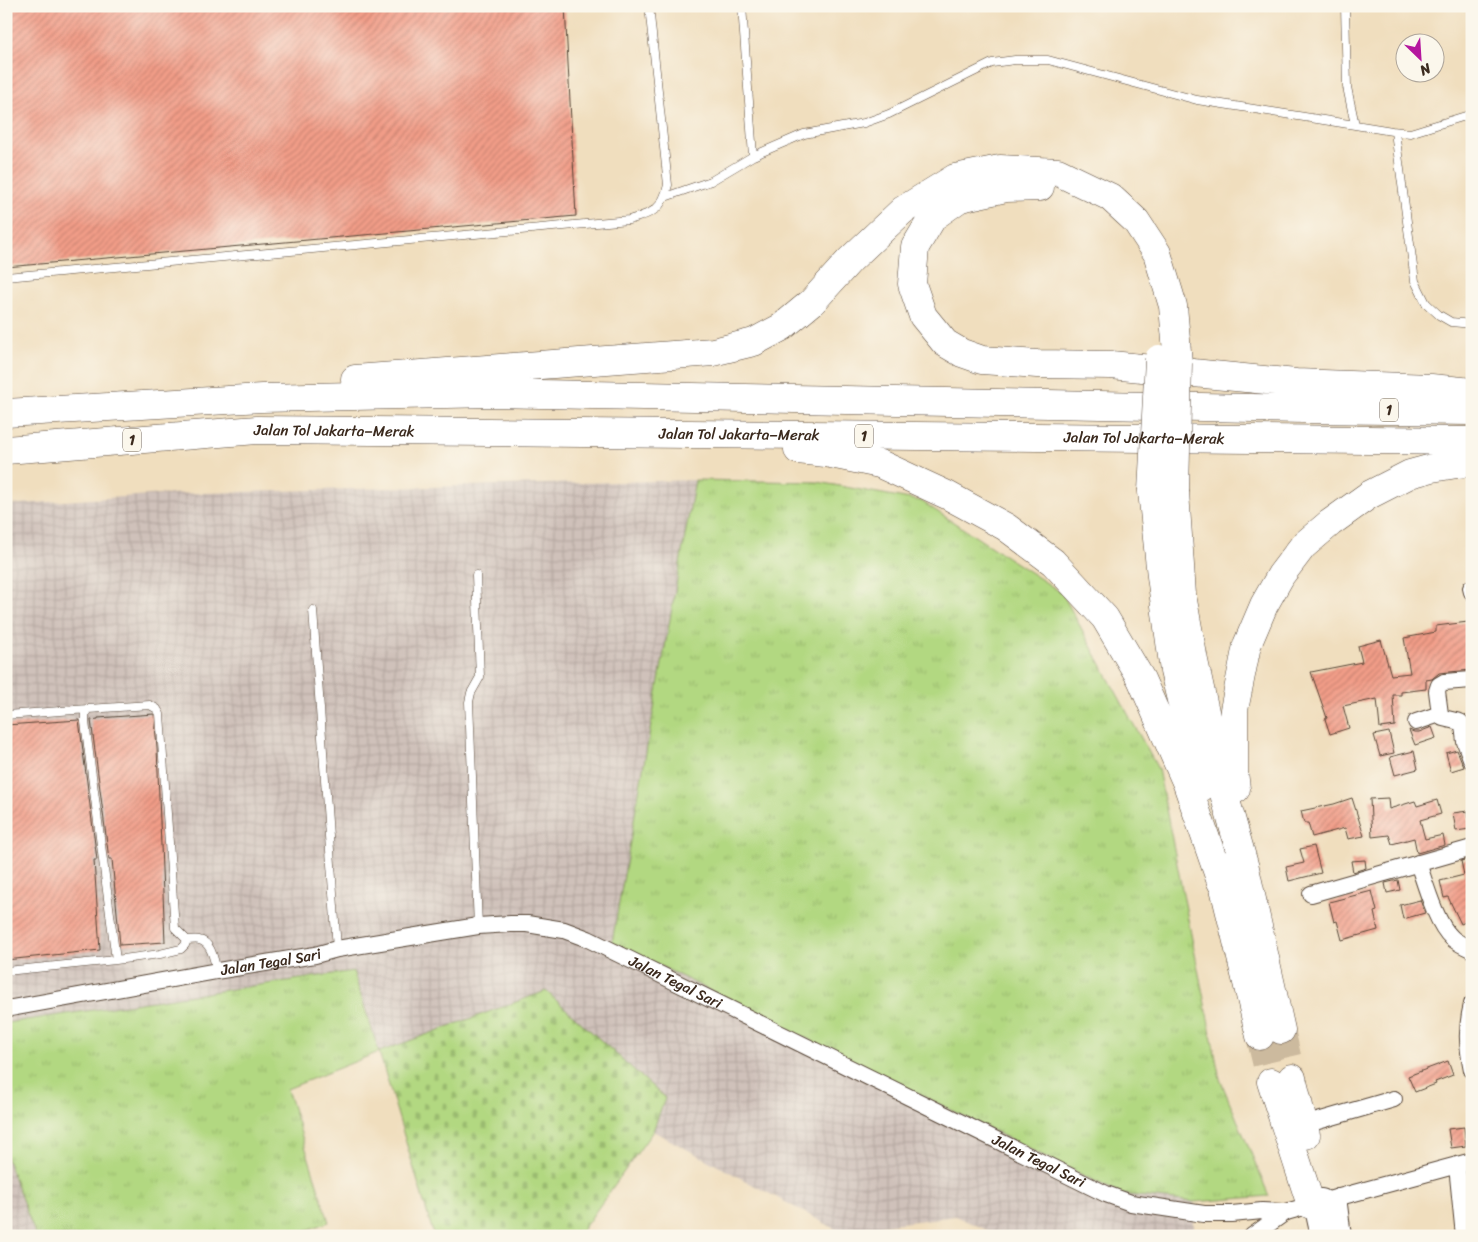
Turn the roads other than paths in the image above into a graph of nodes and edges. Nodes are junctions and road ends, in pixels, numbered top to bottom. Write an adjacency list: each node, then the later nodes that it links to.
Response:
1 (649, 6): 8 (lane)
2 (742, 6): 7 (lane)
3 (1345, 6): 5 (lane)
4 (1472, 114): 6 (lane)
5 (1354, 125): 6 (lane); 7 (lane)
6 (1395, 132): 10 (lane)
7 (753, 156): 8 (lane)
8 (665, 198): 9 (lane)
9 (6, 277)
10 (1472, 324)
11 (1169, 361): 12 (highway); 13 (highway); 20 (highway, bridge)
12 (1472, 392)
13 (262, 398): 14 (highway, Jalan Tol Jakarta–Merak / 1); 15 (highway, Jalan Tol Jakarta–Merak / 1)
14 (1472, 411)
15 (8, 413): 18 (highway)
16 (257, 430): 17 (highway, Jalan Tol Jakarta–Merak / 1); 18 (highway, Jalan Tol Jakarta–Merak / 1); 32 (highway)
17 (1472, 441)
18 (10, 449)
19 (1472, 463): 31 (highway)
20 (1164, 491): 31 (highway); 32 (highway)
21 (476, 575): 34 (lane)
22 (313, 610): 36 (lane)
23 (1472, 680): 25 (street)
24 (88, 709): 26 (lane); 35 (lane); 38 (lane)
25 (1440, 714): 27 (street); 28 (street)
26 (6, 715)
27 (1416, 722)
28 (1472, 761)
29 (1472, 848): 30 (street)
30 (1418, 863): 33 (street); 37 (street)
31 (1245, 868): 32 (highway)
32 (1222, 882)
33 (1311, 894)
34 (478, 926): 36 (street, Jalan Tegal Sari); 47 (street, Jalan Tegal Sari)
35 (187, 940): 38 (lane); 40 (lane)
36 (337, 948): 40 (street, Jalan Tegal Sari)
37 (1472, 950)
38 (116, 960): 39 (lane)
39 (6, 971)
40 (217, 971): 42 (street, Jalan Tegal Sari)
41 (1472, 1004): 43 (street)
42 (6, 1008)
43 (1472, 1070)
44 (1394, 1099): 45 (street)
45 (1304, 1124): 47 (highway); 47 (highway)
46 (1464, 1163): 47 (street); 50 (street)
47 (1317, 1212): 48 (street); 49 (street)
48 (1252, 1236)
49 (1344, 1236)
50 (1464, 1236)

